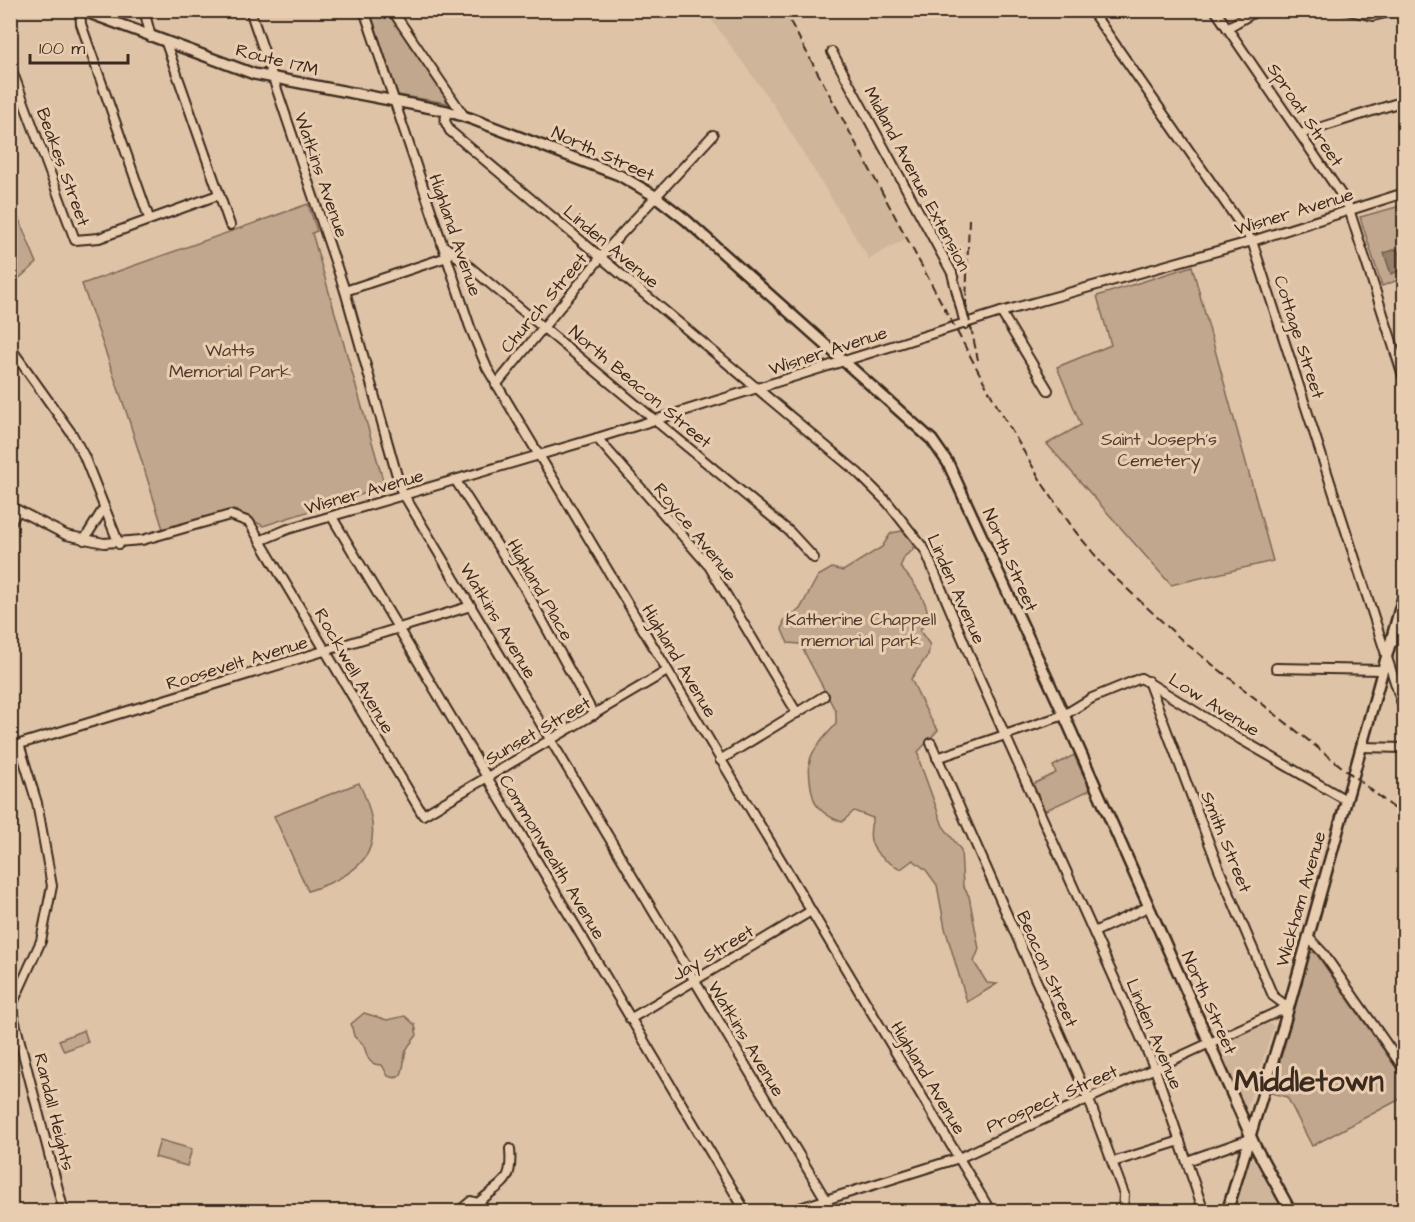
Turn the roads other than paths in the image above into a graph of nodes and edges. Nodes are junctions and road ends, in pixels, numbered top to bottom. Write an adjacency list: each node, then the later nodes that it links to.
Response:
1 (80, 10): 12 (main road, Route 17M); 27 (street)
2 (144, 10): 12 (street)
3 (250, 10): 16 (street, Watkins Avenue)
4 (363, 10): 17 (street, Highland Avenue)
5 (392, 10): 20 (street)
6 (1091, 10): 29 (street, Cottage Street)
7 (1215, 10): 11 (street, Sproat Street)
8 (1258, 10): 11 (street)
9 (1346, 10): 10 (street)
10 (1398, 10)
11 (1227, 28): 21 (street, Sproat Street)
12 (151, 37): 13 (main road, Route 17M)
13 (166, 43): 16 (main road, Route 17M); 24 (street)
14 (832, 52): 35 (street, Midland Avenue Extension)
15 (10, 65): 27 (street, Beakes Street)
16 (273, 79): 17 (main road, Route 17M); 33 (street, Watkins Avenue)
17 (394, 100): 19 (main road, Route 17M); 30 (street, Highland Avenue)
18 (1404, 101): 21 (street)
19 (447, 111): 20 (main road, Route 17M); 32 (street, Linden Avenue)
20 (468, 118): 25 (main road, North Street)
21 (1300, 134): 26 (street, Sproat Street)
22 (713, 135): 25 (street, Church Street)
23 (1404, 193): 26 (street, Wisner Avenue)
24 (218, 195): 27 (street); 28 (street)
25 (655, 196): 32 (street, Church Street); 38 (main road, North Street)
26 (1350, 210): 29 (street, Wisner Avenue); 39 (street, Sproat Street)
27 (150, 218)
28 (230, 225)
29 (1252, 240): 34 (street, Wisner Avenue); 62 (street, Cottage Street)
30 (442, 244): 31 (street, Highland Avenue); 36 (street, North Beacon Street)
31 (447, 257): 33 (street); 40 (street, Highland Avenue)
32 (601, 258): 36 (street, Church Street); 41 (street, Linden Avenue)
33 (345, 291): 47 (street, Watkins Avenue)
34 (1000, 312): 35 (street, Wisner Avenue); 42 (street)
35 (965, 324): 38 (street, Wisner Avenue)
36 (545, 327): 40 (street, Church Street); 43 (street, North Beacon Street)
37 (10, 346): 48 (street)
38 (845, 361): 41 (street, Wisner Avenue); 71 (main road, North Street)
39 (1404, 379)
40 (496, 385): 45 (street, Highland Avenue)
41 (759, 390): 43 (street, Wisner Avenue); 72 (street, Linden Avenue)
42 (1048, 390)
43 (656, 421): 44 (street, Wisner Avenue); 55 (street, North Beacon Street)
44 (597, 438): 45 (street, Wisner Avenue); 69 (street, Royce Avenue)
45 (538, 455): 46 (street, Wisner Avenue); 65 (street, Highland Avenue)
46 (456, 481): 47 (street, Wisner Avenue); 70 (street, Highland Place)
47 (406, 496): 50 (street, Wisner Avenue); 57 (street, Watkins Avenue)
48 (104, 508): 52 (street); 54 (street)
49 (14, 509): 51 (street); 52 (street, Rockwell Avenue)
50 (332, 517): 53 (street, Wisner Avenue); 58 (street, Commonwealth Avenue)
51 (10, 523)
52 (84, 540): 54 (street, Rockwell Avenue)
53 (262, 540): 54 (street, Rockwell Avenue); 61 (street, Rockwell Avenue)
54 (118, 544)
55 (814, 558)
56 (1404, 594): 60 (main road, Wickham Avenue)
57 (471, 606): 58 (street, Roosevelt Avenue); 73 (street, Watkins Avenue)
58 (398, 630): 61 (street, Roosevelt Avenue); 80 (street, Commonwealth Avenue)
59 (1404, 638): 60 (street)
60 (1391, 643): 62 (main road, Wickham Avenue)
61 (326, 652): 75 (street, Roosevelt Avenue); 82 (street, Rockwell Avenue)
62 (1386, 657): 64 (main road, Wickham Avenue); 68 (street, Cottage Street)
63 (1276, 668): 64 (street)
64 (1382, 670): 76 (main road, Wickham Avenue)
65 (667, 671): 70 (street, Sunset Street); 79 (street, Highland Avenue)
66 (1148, 681): 71 (street, Low Avenue); 81 (street, Low Avenue); 89 (street, Smith Street)
67 (824, 696): 69 (street)
68 (1404, 710)
69 (797, 713): 79 (street)
70 (594, 715): 73 (street, Sunset Street)
71 (1064, 716): 72 (street, Low Avenue); 83 (main road, North Street)
72 (1004, 734): 78 (street, Low Avenue); 85 (street, Linden Avenue)
73 (551, 740): 80 (street, Sunset Street); 87 (street, Watkins Avenue)
74 (931, 743): 78 (street, Beacon Street)
75 (15, 746): 88 (street, Randall Heights)
76 (1362, 747): 77 (street); 81 (main road, Wickham Avenue)
77 (1404, 748)
78 (937, 758): 94 (street, Beacon Street)
79 (720, 760): 84 (street, Highland Avenue)
80 (487, 778): 82 (street, Sunset Street); 90 (street, Commonwealth Avenue)
81 (1346, 800): 86 (main road, Wickham Avenue)
82 (423, 815)
83 (1148, 907): 85 (street); 91 (main road, North Street)
84 (811, 911): 87 (street, Jay Street); 98 (street, Highland Avenue)
85 (1094, 932): 92 (street, Linden Avenue)
86 (1308, 937): 89 (main road, Wickham Avenue); 93 (street)
87 (695, 982): 90 (street, Jay Street); 101 (street, Watkins Avenue)
88 (11, 1007): 103 (street, Randall Heights)
89 (1288, 1008): 91 (street, Prospect Street); 95 (main road, Wickham Avenue)
90 (630, 1019): 106 (street, Commonwealth Avenue)
91 (1208, 1044): 92 (street, Prospect Street); 95 (main road, North Street)
92 (1155, 1069): 94 (street, Prospect Street); 96 (street, Linden Avenue)
93 (1404, 1069)
94 (1089, 1100): 98 (street, Prospect Street); 100 (street, Beacon Street)
95 (1248, 1136): 99 (street); 111 (main road, Wickham Avenue); 112 (main road, North Street)
96 (1180, 1141): 99 (street, Linden Avenue); 100 (street)
97 (510, 1149): 102 (street)
98 (959, 1158): 101 (street, Prospect Street); 108 (street, Highland Avenue)
99 (1187, 1161): 110 (street, Linden Avenue)
100 (1113, 1162): 109 (street, Beacon Street)
101 (826, 1200): 107 (street, Prospect Street)
102 (478, 1203): 104 (street); 105 (street)
103 (64, 1212)
104 (458, 1212)
105 (483, 1212)
106 (746, 1212)
107 (787, 1212)
108 (991, 1212)
109 (1123, 1212)
110 (1204, 1212)
111 (1227, 1212)
112 (1291, 1212)

